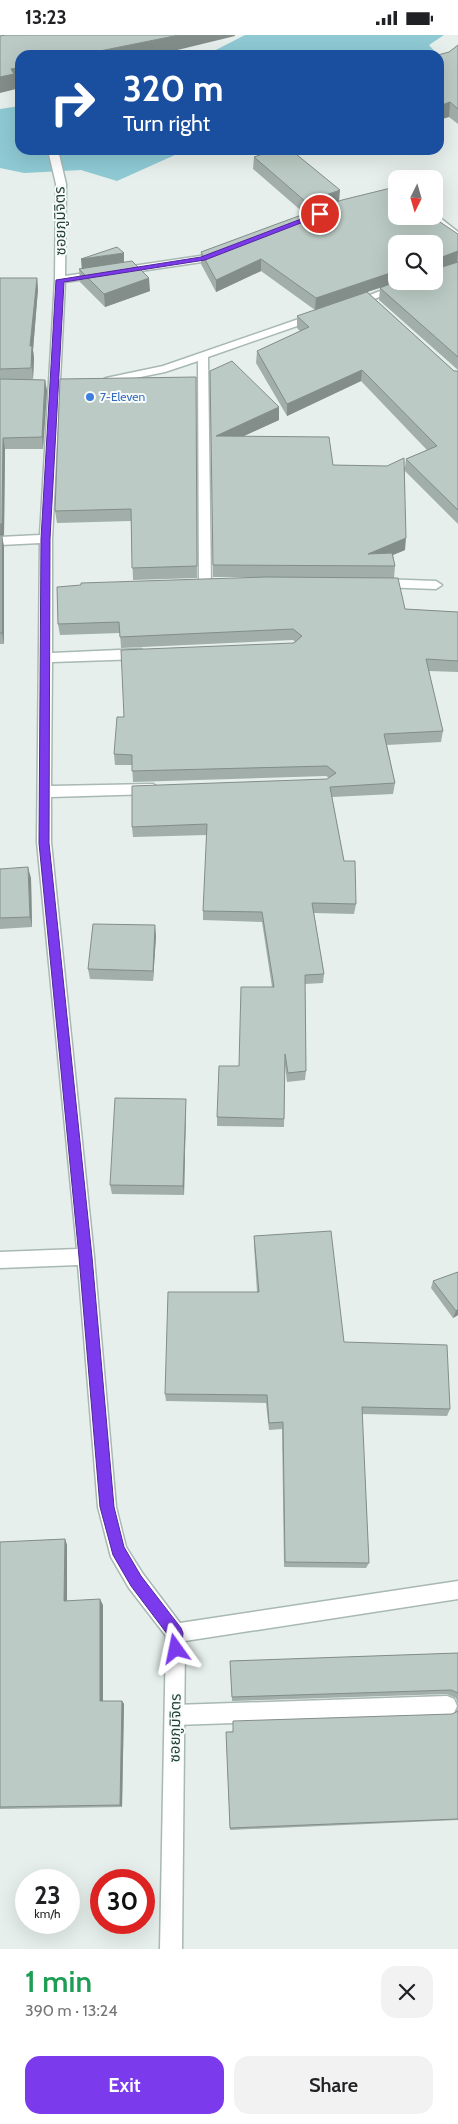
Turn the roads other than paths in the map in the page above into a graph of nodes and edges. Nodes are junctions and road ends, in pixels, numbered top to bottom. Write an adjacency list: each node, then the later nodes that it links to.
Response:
1 (54, 155): 5 (street, ซอยภูมิจิตร)
2 (443, 224): 3 (street)
3 (458, 237)
4 (229, 249): 5 (street)
5 (60, 280): 9 (street, ซอยภูมิจิตร)
6 (397, 290): 7 (street)
7 (202, 356): 8 (street); 12 (street)
8 (93, 381)
9 (46, 539): 10 (street); 15 (street, ซอยภูมิจิตร)
10 (0, 541)
11 (370, 583): 13 (street)
12 (205, 584)
13 (436, 585)
14 (154, 653): 15 (street)
15 (45, 658): 17 (street, ซอยภูมิจิตร)
16 (170, 788): 17 (street)
17 (44, 792): 18 (street, ซอยภูมิจิตร)
18 (86, 1257): 19 (street); 21 (street, ซอยภูมิจิตร)
19 (0, 1259)
20 (458, 1590): 21 (street)
21 (176, 1633): 23 (street, ซอยภูมิจิตร)
22 (447, 1706): 23 (street)
23 (175, 1715): 24 (street, ซอยภูมิจิตร)
24 (171, 1949)

